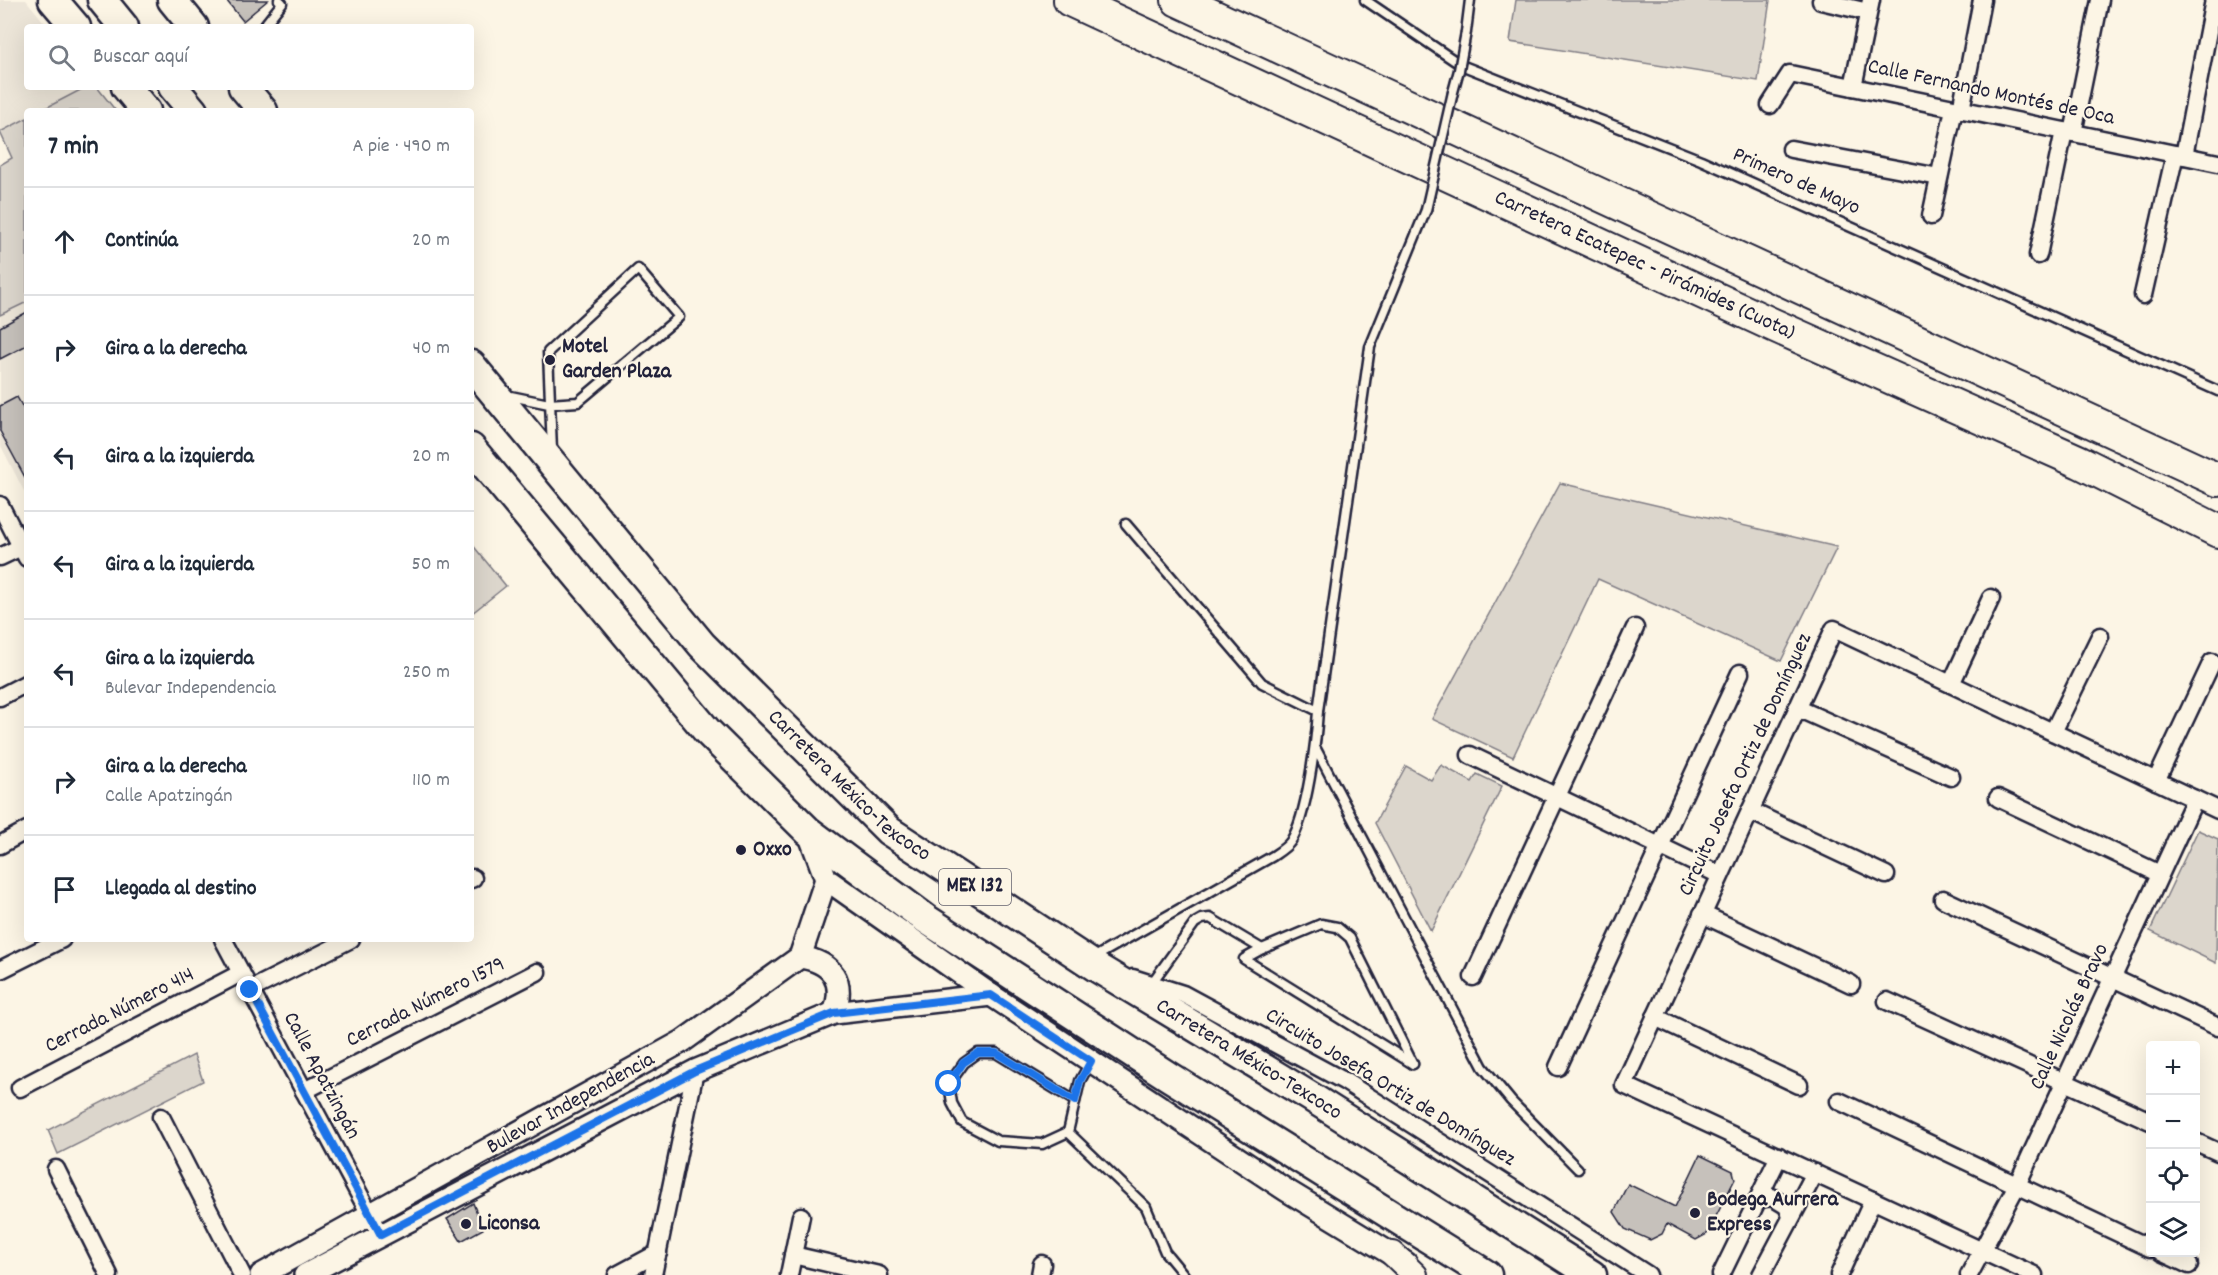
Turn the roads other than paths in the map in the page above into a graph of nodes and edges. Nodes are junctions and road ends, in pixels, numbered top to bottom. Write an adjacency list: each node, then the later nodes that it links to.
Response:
1 (53, 0): 14 (highway)
2 (102, 0): 15 (highway)
3 (172, 0): 16 (highway)
4 (279, 0): 17 (lane)
5 (1070, 0): 44 (highway, Carretera Ecatepec - Pirámides (Cuota))
6 (1178, 0): 41 (highway, Carretera Ecatepec - Pirámides (Cuota))
7 (1365, 0): 36 (lane, Primero de Mayo)
8 (1470, 0): 56 (lane, bridge)
9 (1982, 0): 26 (street)
10 (2100, 0): 27 (street)
11 (2214, 0): 29 (street)
12 (1821, 1): 13 (street)
13 (1869, 6): 18 (street)
14 (73, 24)
15 (122, 24)
16 (192, 24)
17 (265, 24)
18 (1852, 87): 22 (street, Calle Fernando Montés de Oca); 26 (street, Calle Fernando Montés de Oca)
19 (128, 90): 23 (highway)
20 (176, 90): 24 (highway)
21 (246, 90): 25 (highway)
22 (1770, 105)
23 (144, 108)
24 (190, 108)
25 (260, 108)
26 (1958, 109): 27 (street, Calle Fernando Montés de Oca); 31 (street)
27 (2069, 132): 29 (street, Calle Fernando Montés de Oca); 33 (street)
28 (1791, 149): 31 (street)
29 (2180, 155): 30 (street, Calle Fernando Montés de Oca); 34 (street)
30 (2218, 163)
31 (1940, 177): 32 (street)
32 (1931, 216)
33 (2038, 255)
34 (2144, 295)
35 (474, 368): 37 (highway, Carretera México-Texcoco / MEX 132)
36 (2218, 391)
37 (494, 392): 38 (lane); 40 (highway, Carretera México-Texcoco / MEX 132)
38 (549, 404): 38 (lane); 40 (lane)
39 (474, 452): 67 (highway, MEX 132)
40 (553, 465): 82 (highway, Carretera México-Texcoco / MEX 132)
41 (2218, 480)
42 (0, 505): 45 (street)
43 (1126, 524): 56 (lane)
44 (2218, 531)
45 (24, 553): 46 (street)
46 (0, 557)
47 (1991, 598): 52 (street)
48 (1635, 628): 62 (street)
49 (2100, 636): 57 (street)
50 (2212, 662): 61 (street)
51 (1740, 673): 70 (street)
52 (1951, 684): 55 (street, Circuito Josefa Ortiz de Domínguez); 57 (street, Circuito Josefa Ortiz de Domínguez)
53 (24, 685): 54 (street)
54 (0, 697)
55 (1797, 708): 60 (street); 66 (street, Circuito Josefa Ortiz de Domínguez)
56 (1318, 711): 58 (lane)
57 (2053, 732): 61 (street, Circuito Josefa Ortiz de Domínguez)
58 (1316, 749): 82 (lane); 112 (lane)
59 (1470, 755): 62 (street)
60 (1951, 777)
61 (2156, 781): 64 (street, Circuito Josefa Ortiz de Domínguez)
62 (1558, 797): 70 (street); 86 (street)
63 (1998, 798): 71 (street)
64 (2195, 799): 65 (street, Circuito Josefa Ortiz de Domínguez); 71 (street, Calle Nicolás Bravo)
65 (2218, 810)
66 (1750, 811): 72 (street, Circuito Josefa Ortiz de Domínguez); 73 (street)
67 (808, 831): 74 (street); 140 (highway, MEX 132)
68 (24, 832): 69 (street)
69 (0, 845)
70 (1659, 845): 72 (street); 97 (street)
71 (2160, 874): 87 (street, Calle Nicolás Bravo)
72 (1720, 875): 76 (street, Circuito Josefa Ortiz de Domínguez)
73 (1886, 875)
74 (826, 879): 81 (street); 91 (street)
75 (1943, 899): 87 (street)
76 (1702, 914): 88 (street); 94 (street, Circuito Josefa Ortiz de Domínguez)
77 (56, 942): 83 (street)
78 (225, 942): 85 (street, Calle Apatzingán)
79 (345, 942): 89 (street)
80 (1262, 950): 80 (lane); 90 (lane)
81 (800, 957): 93 (street); 117 (street, Bulevar Independencia)
82 (1092, 964): 90 (highway, Carretera México-Texcoco / MEX 132)
83 (0, 970)
84 (537, 972): 102 (street, Cerrada Número 1579)
85 (241, 973): 89 (street, Calle Apatzingán); 101 (street, Cerrada Número 414)
86 (1473, 977)
87 (2112, 978): 95 (street); 99 (street, Calle Nicolás Bravo)
88 (1851, 984)
89 (250, 990): 102 (street, Calle Apatzingán)
90 (1148, 990): 141 (highway, Carretera México-Texcoco / MEX 132); 142 (street, Circuito Josefa Ortiz de Domínguez)
91 (991, 995): 93 (street, Bulevar Independencia); 96 (street)
92 (1887, 1001): 99 (street)
93 (834, 1013): 98 (street, Bulevar Independencia)
94 (1655, 1017): 100 (street); 110 (street, Circuito Josefa Ortiz de Domínguez)
95 (2218, 1027)
96 (1091, 1061): 103 (lane); 124 (street)
97 (1558, 1067)
98 (695, 1071): 120 (street, Bulevar Independencia); 123 (street)
99 (2065, 1082): 106 (street); 114 (street, Calle Nicolás Bravo)
100 (1800, 1085)
101 (20, 1088)
102 (304, 1091): 117 (street, Calle Apatzingán)
103 (1075, 1101): 107 (lane); 107 (lane)
104 (1839, 1101): 114 (street)
105 (161, 1117): 130 (street)
106 (2146, 1119)
107 (1068, 1132): 137 (lane)
108 (2200, 1144): 109 (street)
109 (2218, 1152)
110 (1779, 1156): 113 (street, Circuito Josefa Ortiz de Domínguez); 115 (street)
111 (56, 1169): 129 (street)
112 (1578, 1169)
113 (1815, 1173): 116 (street, Circuito Josefa Ortiz de Domínguez); 119 (street)
114 (2017, 1185): 121 (street); 122 (street, Calle Nicolás Bravo)
115 (1758, 1199): 119 (street); 128 (street)
116 (1873, 1200): 122 (street, Circuito Josefa Ortiz de Domínguez); 144 (street)
117 (371, 1216): 120 (street, Calle Apatzingán); 131 (street, Bulevar Independencia)
118 (801, 1216): 125 (street)
119 (1791, 1216): 143 (street)
120 (381, 1235): 132 (street, Bulevar Independencia)
121 (2146, 1246)
122 (1982, 1251): 145 (street, Calle Nicolás Bravo); 146 (street, Circuito Josefa Ortiz de Domínguez)
123 (658, 1253): 133 (street); 134 (street)
124 (1393, 1254): 138 (main road); 139 (street)
125 (793, 1256): 135 (street); 136 (street)
126 (2172, 1257): 127 (street)
127 (2189, 1265)
128 (1729, 1272)
129 (109, 1275)
130 (242, 1275)
131 (261, 1275)
132 (305, 1275)
133 (617, 1275)
134 (653, 1275)
135 (789, 1275)
136 (879, 1275)
137 (1184, 1275)
138 (1415, 1275)
139 (1424, 1275)
140 (1487, 1275)
141 (1592, 1275)
142 (1648, 1275)
143 (1761, 1275)
144 (1839, 1275)
145 (1969, 1275)
146 (2034, 1275)

